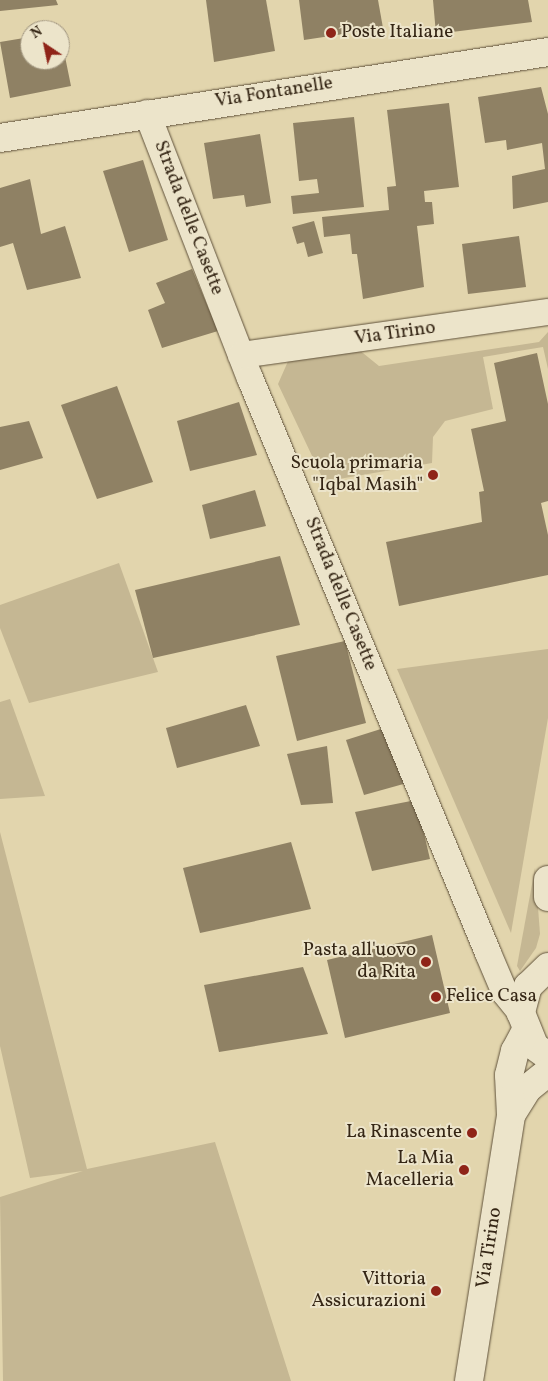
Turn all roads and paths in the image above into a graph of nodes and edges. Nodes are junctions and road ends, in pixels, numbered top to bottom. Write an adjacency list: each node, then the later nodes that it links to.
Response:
1 (548, 52): 2 (street, Via Fontanelle)
2 (148, 113): 3 (street, Via Fontanelle); 5 (street, Strada delle Casette)
3 (0, 138)
4 (548, 312): 5 (street, Via Tirino)
5 (242, 355): 9 (street, Strada delle Casette)
6 (548, 880): 7 (street)
7 (548, 897)
8 (548, 962): 9 (street, Via Tirino)
9 (523, 1022): 10 (street); 12 (street, Via Tirino)
10 (548, 1056)
11 (548, 1072): 12 (street, Via Tirino)
12 (511, 1115): 13 (street, Via Tirino)
13 (469, 1381)

